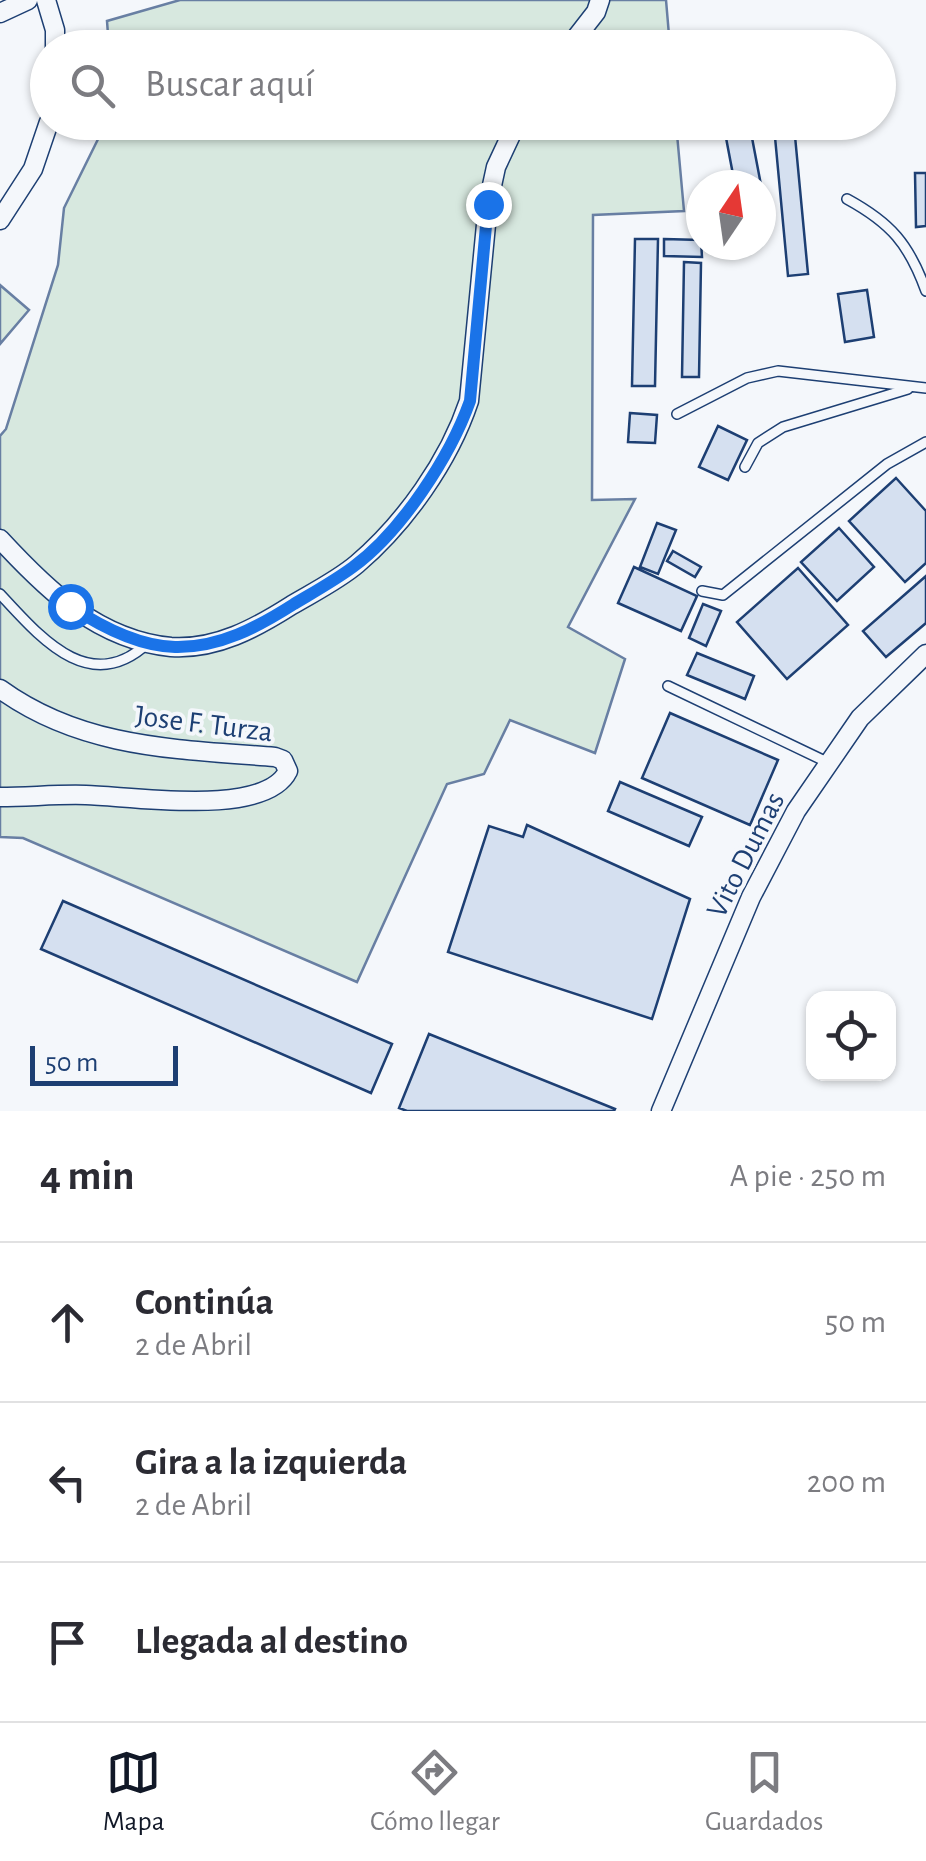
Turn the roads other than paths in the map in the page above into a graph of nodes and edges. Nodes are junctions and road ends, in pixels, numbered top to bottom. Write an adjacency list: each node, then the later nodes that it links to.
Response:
1 (28, 0): 4 (street)
2 (46, 0): 5 (street)
3 (600, 0): 6 (street)
4 (0, 13)
5 (54, 30)
6 (582, 30)
7 (43, 140): 10 (street)
8 (509, 140): 20 (street)
9 (847, 199): 11 (lane)
10 (0, 220)
11 (926, 291)
12 (910, 388): 13 (lane); 14 (lane); 16 (lane)
13 (926, 388)
14 (676, 414)
15 (926, 442): 18 (lane)
16 (744, 468)
17 (0, 539): 20 (street)
18 (702, 591)
19 (0, 594): 20 (lane)
20 (149, 642)
21 (926, 654): 24 (street, Vito Dumas)
22 (668, 686): 24 (lane)
23 (0, 689): 25 (street, Jose F. Turza)
24 (829, 763): 26 (street, Vito Dumas)
25 (0, 797)
26 (660, 1111)

